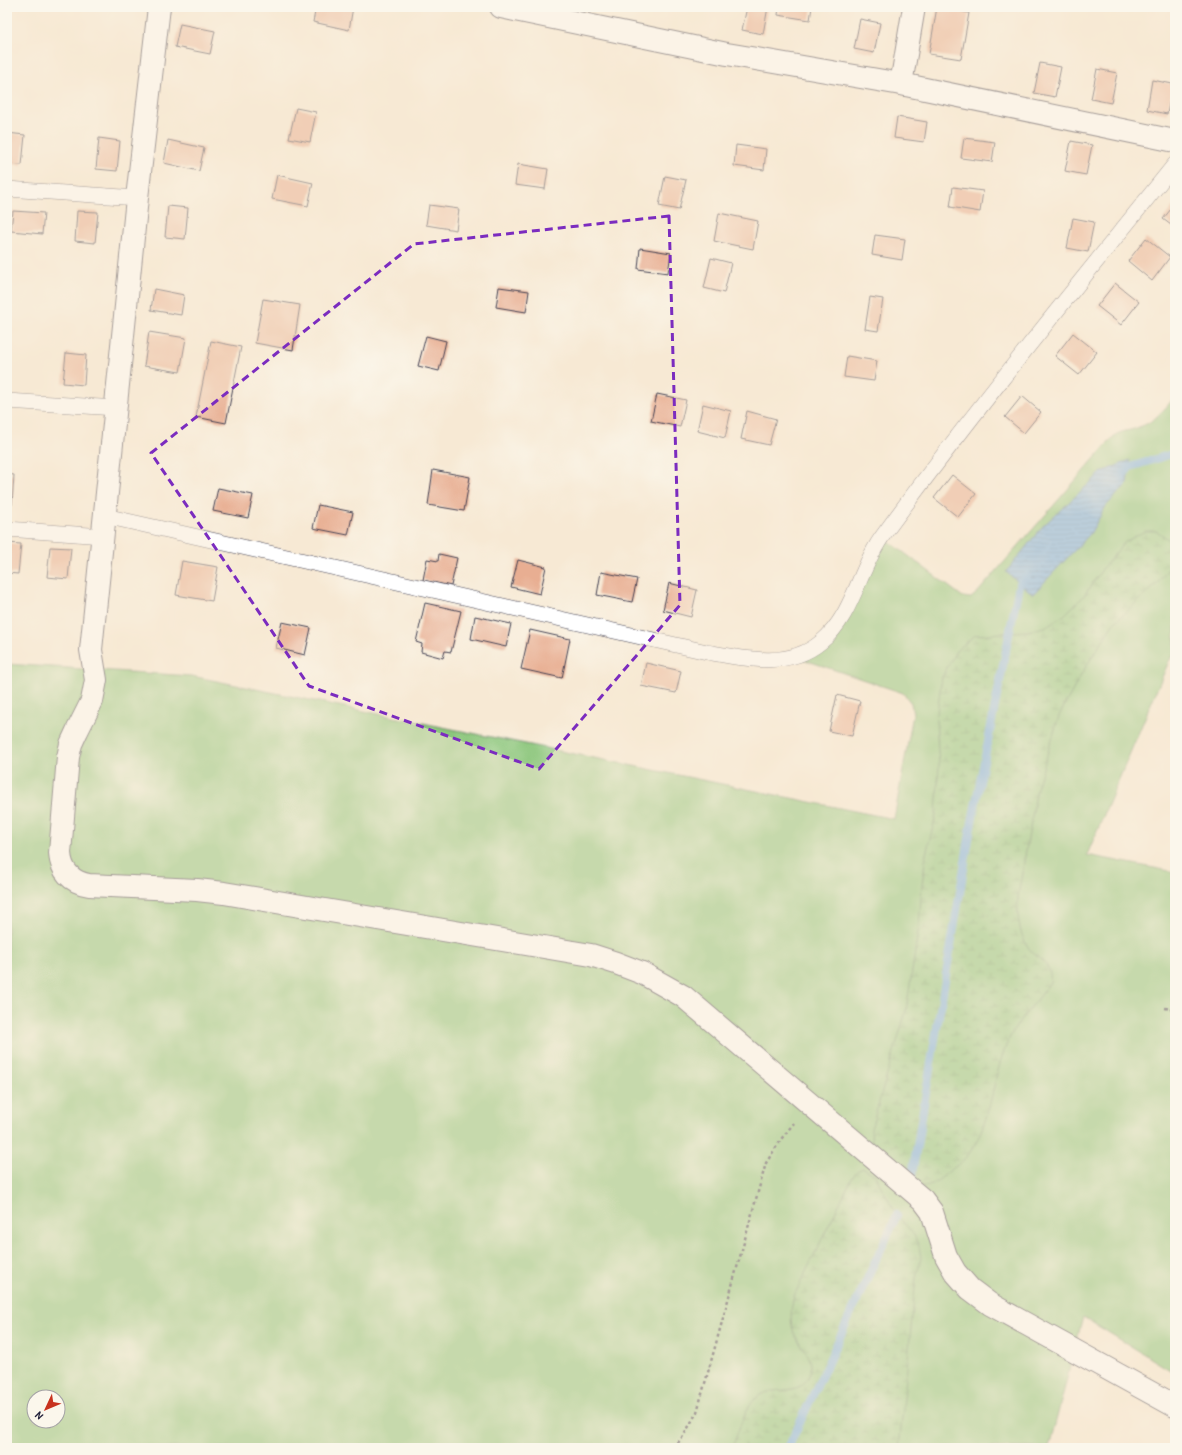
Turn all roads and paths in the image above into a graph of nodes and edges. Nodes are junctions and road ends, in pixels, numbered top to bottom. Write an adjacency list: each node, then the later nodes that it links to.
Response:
1 (159, 7): 8 (street)
2 (501, 7): 4 (street)
3 (914, 7): 4 (street)
4 (901, 84): 5 (street)
5 (1175, 141)
6 (1175, 164): 11 (lane)
7 (7, 189): 8 (lane)
8 (137, 198): 10 (street)
9 (7, 401): 10 (lane)
10 (116, 408): 11 (street)
11 (104, 526): 12 (lane); 15 (street)
12 (7, 530)
13 (1165, 1008): 14 (path)
14 (1175, 1010)
15 (810, 1104): 16 (street); 17 (path)
16 (1175, 1406)
17 (674, 1448)

